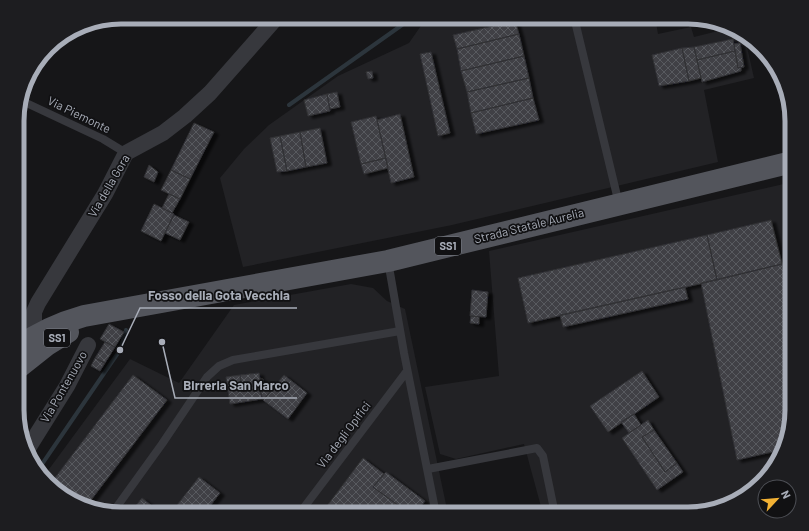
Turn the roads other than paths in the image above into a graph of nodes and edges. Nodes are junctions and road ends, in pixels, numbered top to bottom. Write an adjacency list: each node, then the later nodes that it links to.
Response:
1 (271, 24): 4 (street, Via della Gora)
2 (576, 24): 6 (lane)
3 (26, 103): 4 (lane, Via Piemonte)
4 (126, 153): 10 (street, Via della Gora)
5 (785, 164): 6 (main road, Strada Statale Aurelia / SS1)
6 (619, 204): 7 (main road, Strada Statale Aurelia / SS1)
7 (388, 261): 8 (main road, Strada Statale Aurelia / SS1); 9 (lane)
8 (100, 314): 10 (main road, Strada Statale Aurelia / SS1); 13 (main road, Strada Statale Aurelia / SS1)
9 (400, 332): 14 (lane); 17 (lane)
10 (26, 341): 12 (street, Via della Gora)
11 (88, 345): 15 (street, Via Pontenuovo)
12 (24, 357)
13 (24, 363)
14 (407, 371): 16 (lane); 18 (lane, Via degli Opifici)
15 (30, 445)
16 (428, 470): 19 (lane); 20 (lane)
17 (117, 507)
18 (304, 507)
19 (435, 507)
20 (554, 507)

